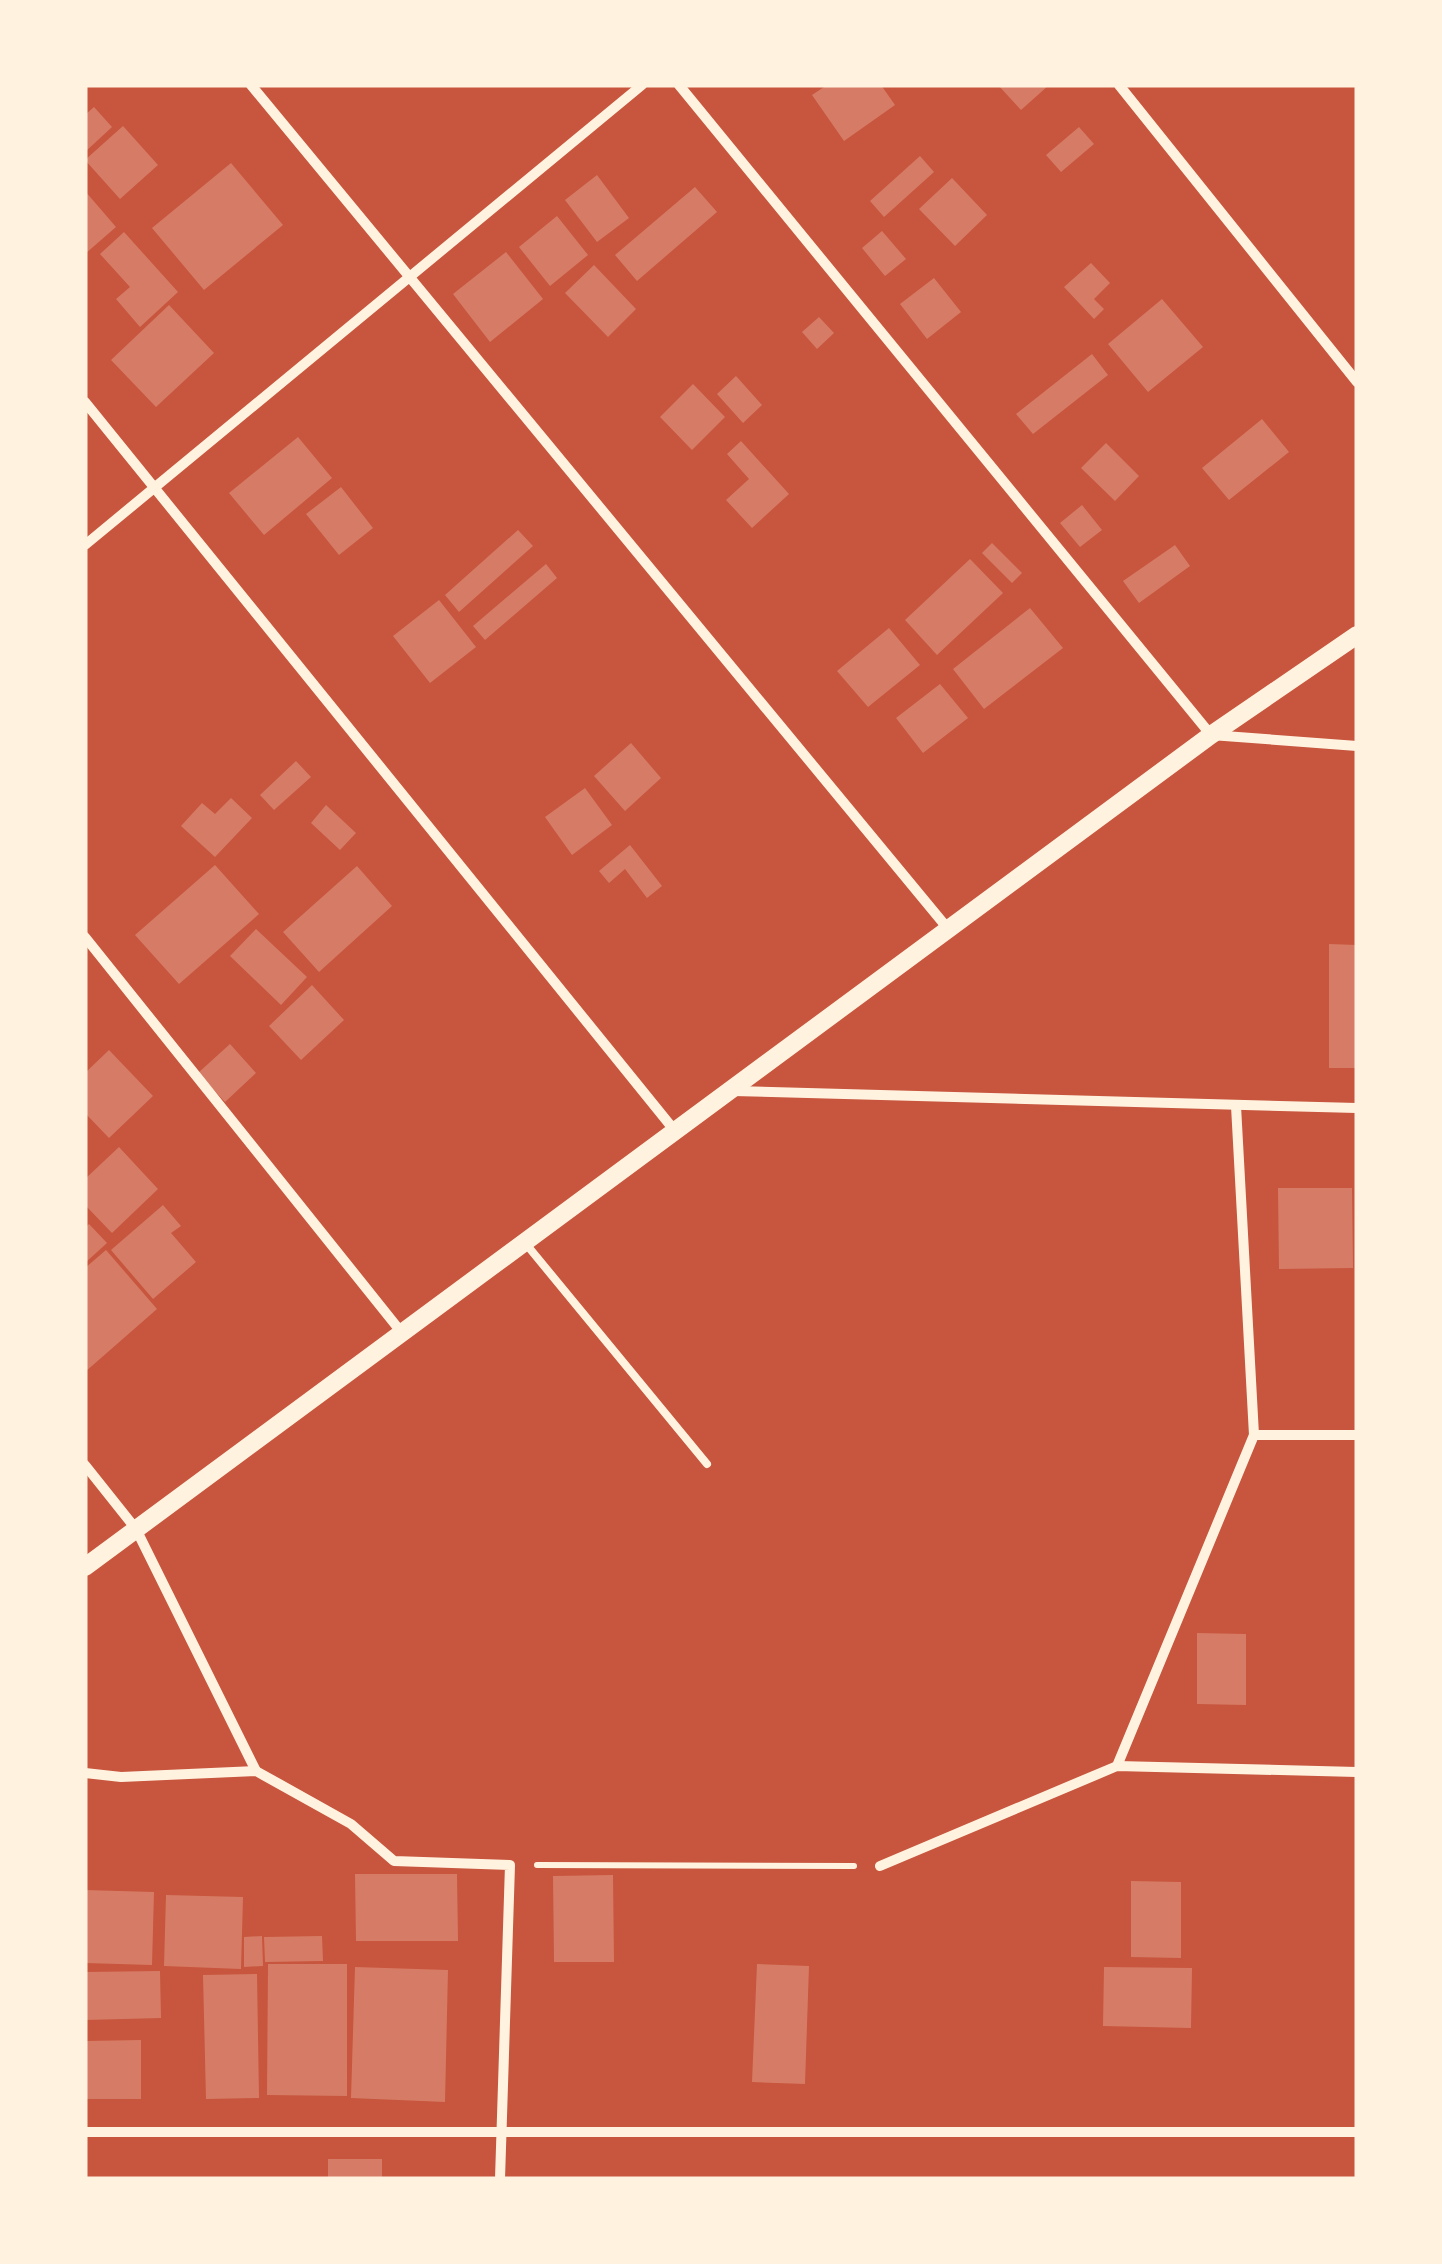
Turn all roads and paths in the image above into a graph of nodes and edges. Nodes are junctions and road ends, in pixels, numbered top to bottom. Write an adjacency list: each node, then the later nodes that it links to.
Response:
1 (252, 85): 5 (street)
2 (642, 85): 5 (street)
3 (679, 85): 11 (street)
4 (1119, 85): 6 (street)
5 (409, 276): 8 (street); 13 (street)
6 (1357, 382)
7 (85, 402): 8 (street)
8 (155, 488): 9 (street); 18 (street)
9 (85, 545)
10 (1357, 635): 11 (street)
11 (1210, 735): 12 (street); 13 (street)
12 (1357, 746)
13 (949, 930): 15 (street)
14 (85, 937): 20 (street)
15 (734, 1091): 16 (street); 18 (street)
16 (1236, 1106): 17 (street); 22 (street)
17 (1357, 1108)
18 (675, 1131): 19 (street)
19 (524, 1242): 20 (street); 23 (lane)
20 (402, 1333): 25 (street)
21 (1357, 1435): 22 (street)
22 (1254, 1436): 27 (street)
23 (707, 1464)
24 (85, 1465): 25 (street)
25 (136, 1529): 26 (street); 28 (street)
26 (85, 1567)
27 (1117, 1766): 29 (street); 32 (street)
28 (256, 1770): 30 (street); 31 (street)
29 (1357, 1772)
30 (85, 1773)
31 (510, 1865): 32 (path); 35 (street)
32 (880, 1866)
33 (85, 2132): 35 (street)
34 (1357, 2132): 35 (street)
35 (501, 2133): 36 (street)
36 (500, 2179)

